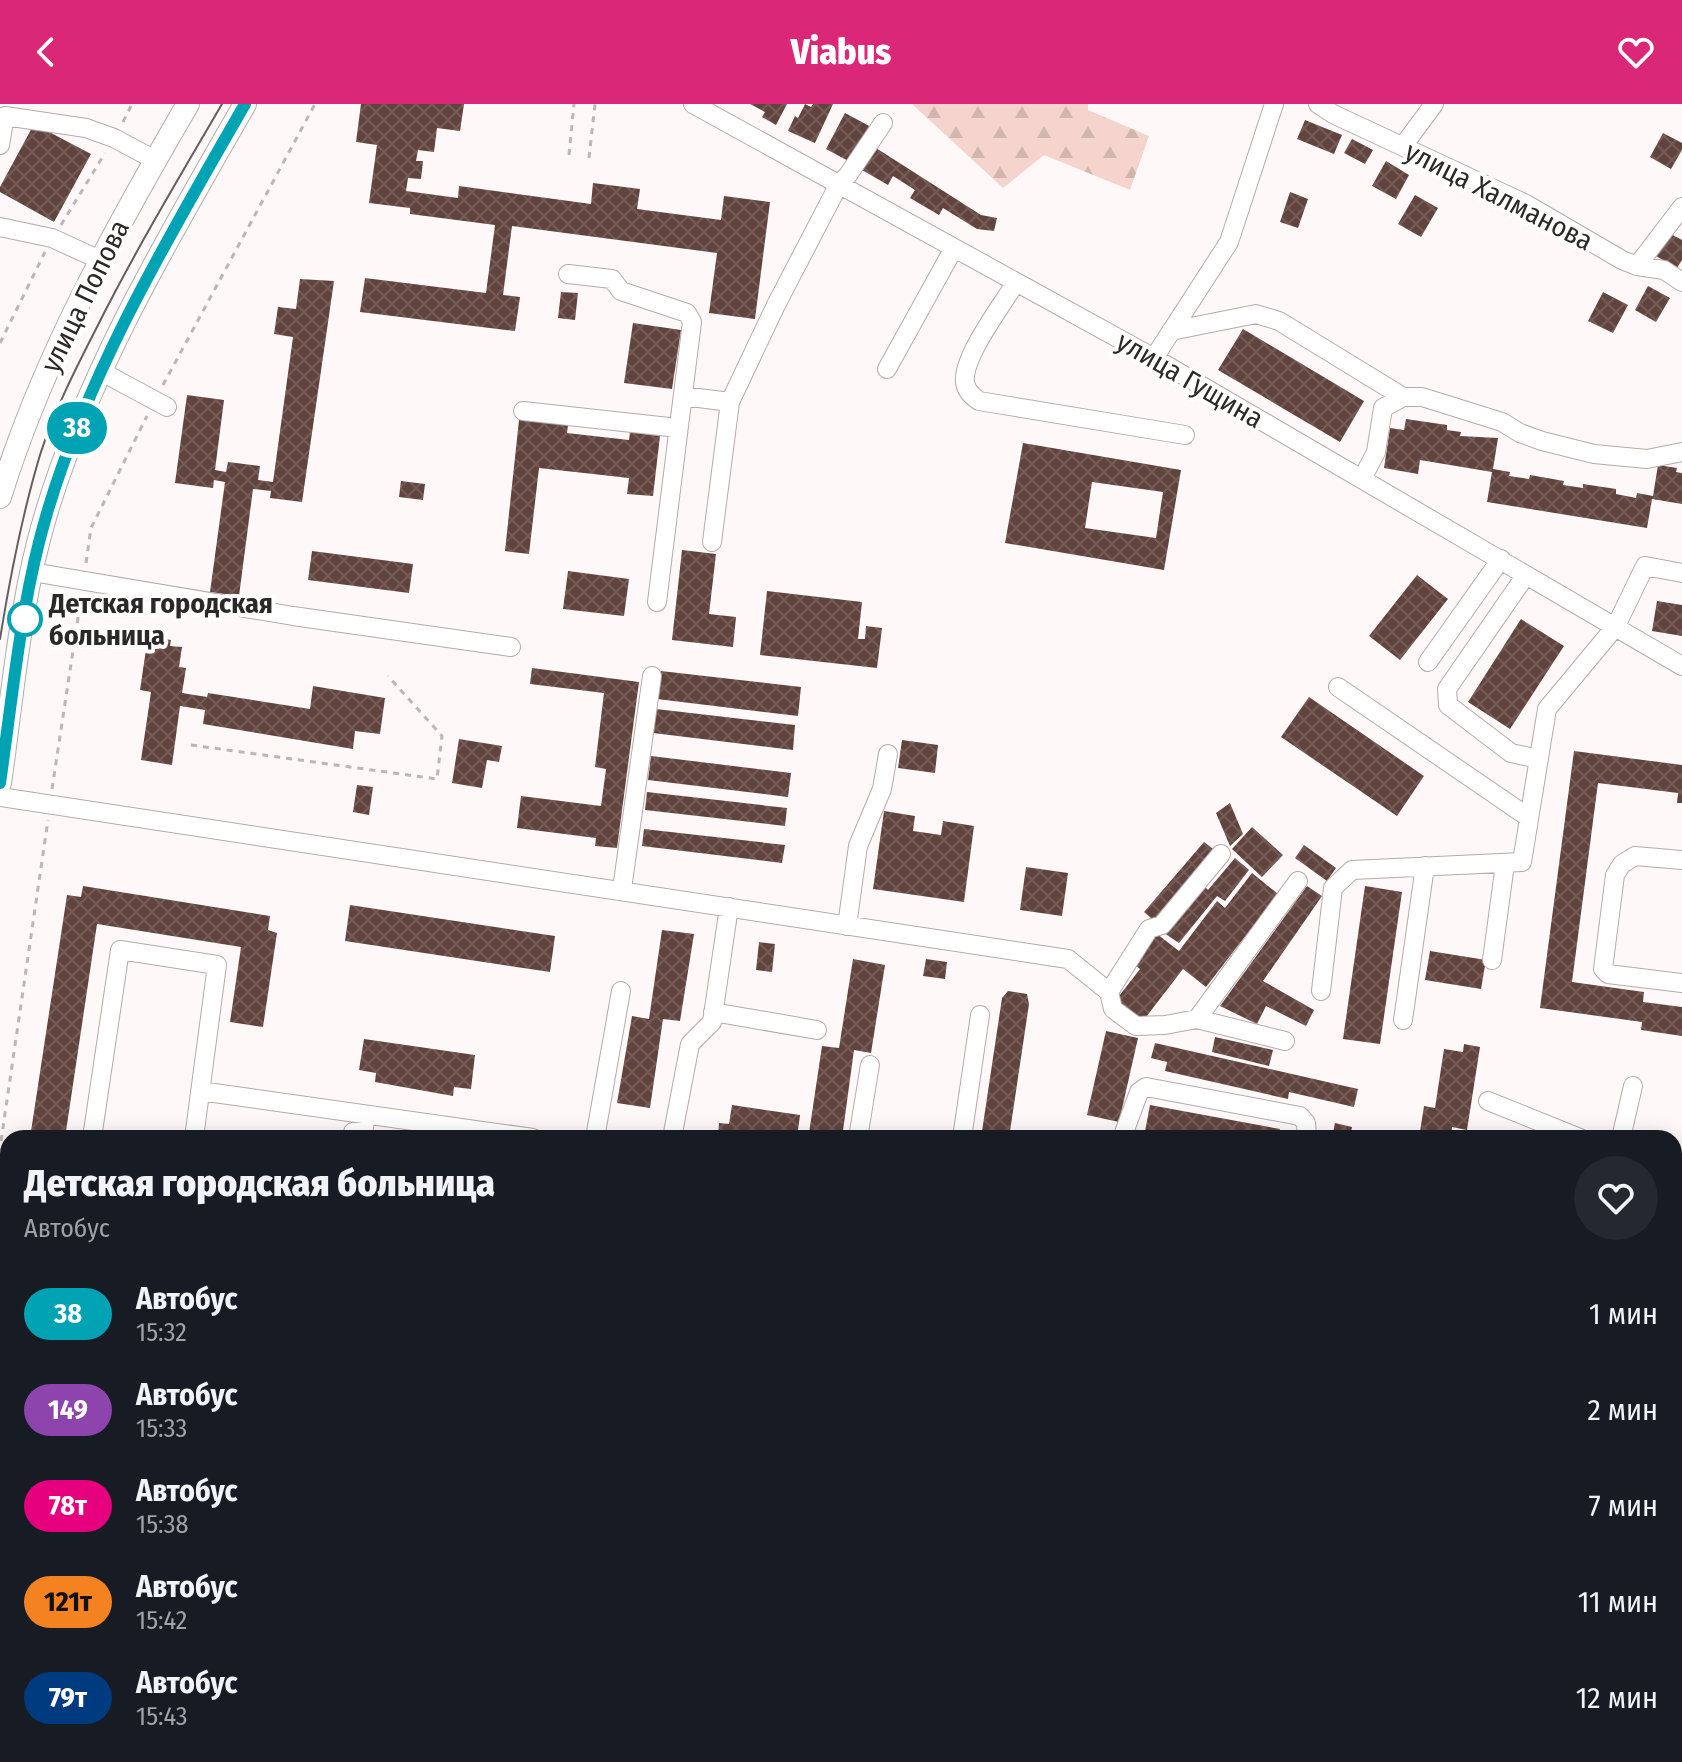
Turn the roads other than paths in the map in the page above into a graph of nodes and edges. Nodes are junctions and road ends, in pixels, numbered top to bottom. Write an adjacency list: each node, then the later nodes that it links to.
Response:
1 (188, 104): 10 (main road, улица Попова)
2 (245, 104): 23 (main road, улица Попова)
3 (693, 104): 11 (street, улица Гущина)
4 (1274, 104): 20 (street)
5 (1318, 104): 9 (street, улица Халманова)
6 (1434, 104): 9 (street)
7 (883, 123): 11 (street)
8 (0, 145): 10 (street)
9 (1403, 146): 16 (street, улица Халманова)
10 (155, 160): 15 (main road, улица Попова)
11 (839, 184): 14 (street, улица Гущина); 26 (street)
12 (1682, 207): 16 (street)
13 (0, 227): 15 (street)
14 (954, 248): 18 (street, улица Гущина); 22 (street)
15 (100, 260): 32 (main road, улица Попова)
16 (1637, 266): 19 (street, улица Халманова)
17 (568, 274): 24 (street)
18 (1016, 282): 21 (street, улица Гущина); 30 (street)
19 (1682, 282)
20 (1171, 331): 21 (street); 25 (street)
21 (1154, 358): 33 (street, улица Гущина)
22 (887, 369)
23 (102, 372): 27 (street); 37 (main road, улица Попова)
24 (683, 396): 26 (street); 29 (street)
25 (1403, 397): 31 (street); 33 (street)
26 (730, 402): 35 (street)
27 (167, 407)
28 (523, 411): 29 (street)
29 (678, 428): 40 (street)
30 (1185, 435)
31 (1682, 452)
32 (5, 465): 34 (main road, улица Попова)
33 (1362, 479): 36 (street, улица Гущина)
34 (0, 497)
35 (712, 542)
36 (1501, 559): 39 (street, улица Гущина); 43 (street)
37 (32, 572): 42 (street); 49 (main road, улица Попова)
38 (1682, 573): 41 (street)
39 (1526, 575): 41 (street, улица Гущина); 48 (street)
40 (657, 602)
41 (1616, 626): 44 (street, улица Гущина); 48 (street)
42 (511, 647)
43 (1428, 662)
44 (1682, 666)
45 (652, 676): 57 (street)
46 (1338, 687): 51 (street)
47 (888, 754): 59 (street)
48 (1539, 759): 51 (street)
49 (0, 783)
50 (0, 797): 57 (street)
51 (1528, 817): 54 (street)
52 (1221, 854): 64 (street)
53 (1682, 860): 61 (street)
54 (1505, 864): 55 (street); 60 (street)
55 (1425, 866): 63 (street); 68 (street)
56 (1298, 881): 67 (street)
57 (622, 889): 58 (street)
58 (729, 907): 59 (street); 65 (street)
59 (847, 926): 64 (street)
60 (1492, 960)
61 (1682, 983)
62 (621, 991): 80 (street)
63 (1321, 991)
64 (1109, 992): 67 (street)
65 (713, 1012): 69 (street); 81 (street)
66 (980, 1015): 83 (street)
67 (1197, 1019): 70 (street)
68 (1403, 1020)
69 (817, 1030)
70 (1285, 1041)
71 (870, 1065): 82 (street)
72 (1633, 1086): 87 (street)
73 (200, 1091): 75 (street); 76 (street); 77 (street)
74 (1488, 1101): 86 (street)
75 (366, 1115): 78 (street); 79 (street)
76 (93, 1130)
77 (195, 1130)
78 (364, 1130)
79 (475, 1130)
80 (596, 1130)
81 (674, 1130)
82 (859, 1130)
83 (963, 1130)
84 (1125, 1130): 85 (street)
85 (1306, 1130)
86 (1560, 1130)
87 (1623, 1130)

